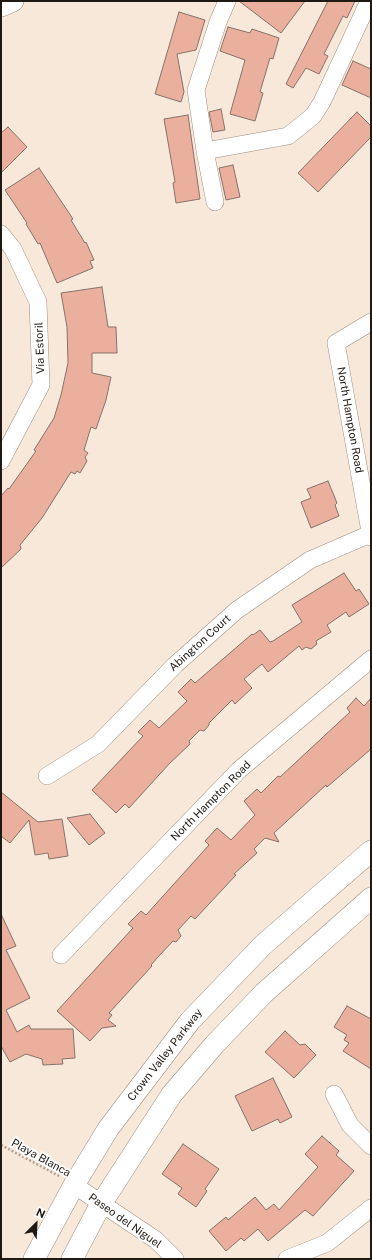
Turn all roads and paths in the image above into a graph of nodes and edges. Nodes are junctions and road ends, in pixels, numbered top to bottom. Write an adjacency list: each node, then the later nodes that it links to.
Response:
1 (13, 1): 4 (main road)
2 (227, 1): 5 (street)
3 (369, 1): 5 (street)
4 (1, 6)
5 (205, 151): 6 (street)
6 (215, 202)
7 (1, 234): 9 (street, Via Estoril)
8 (371, 322): 10 (street, North Hampton Road)
9 (1, 461)
10 (371, 536): 12 (street, Abington Court)
11 (371, 659): 15 (street, North Hampton Road)
12 (47, 776)
13 (371, 851): 19 (main road, Crown Valley Parkway)
14 (371, 898): 20 (main road)
15 (61, 955)
16 (334, 1094): 18 (street)
17 (1, 1145): 19 (path, Playa Blanca)
18 (371, 1146)
19 (74, 1184): 20 (street, Paseo del Niguel); 22 (main road, Crown Valley Parkway)
20 (101, 1204): 23 (main road); 24 (street, Paseo del Niguel)
21 (371, 1208): 25 (street)
22 (34, 1259)
23 (72, 1259)
24 (175, 1259)
25 (287, 1259)

